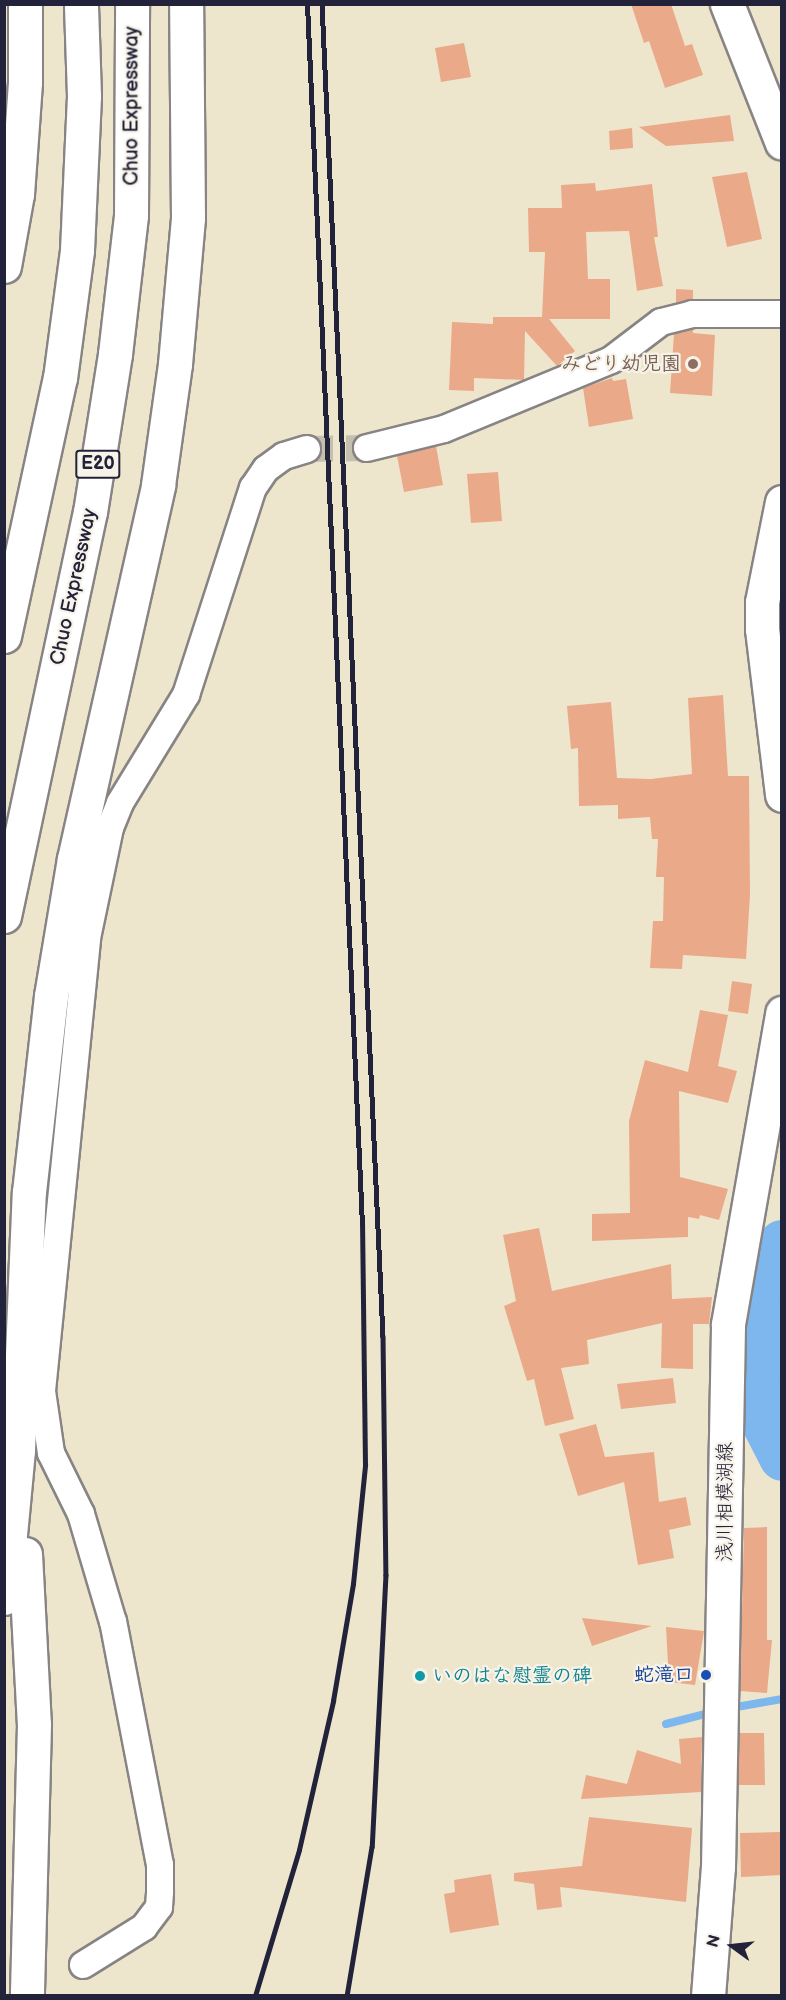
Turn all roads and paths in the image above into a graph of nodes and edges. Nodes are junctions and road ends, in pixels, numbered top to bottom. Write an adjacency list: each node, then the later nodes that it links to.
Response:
1 (25, 4): 7 (main road)
2 (81, 4): 12 (main road, E20)
3 (132, 4): 14 (main road, Chuo Expressway / E20)
4 (186, 4): 16 (main road)
5 (727, 4): 6 (main road)
6 (782, 142)
7 (4, 266)
8 (782, 314): 9 (street)
9 (367, 448)
10 (308, 449): 18 (street)
11 (782, 502): 13 (main road)
12 (4, 636)
13 (782, 795)
14 (4, 916)
15 (782, 1013): 20 (main road, 浅川相模湖線)
16 (18, 1450): 17 (main road); 19 (main road)
17 (4, 1598)
18 (83, 1965)
19 (27, 1995)
20 (708, 1995)

